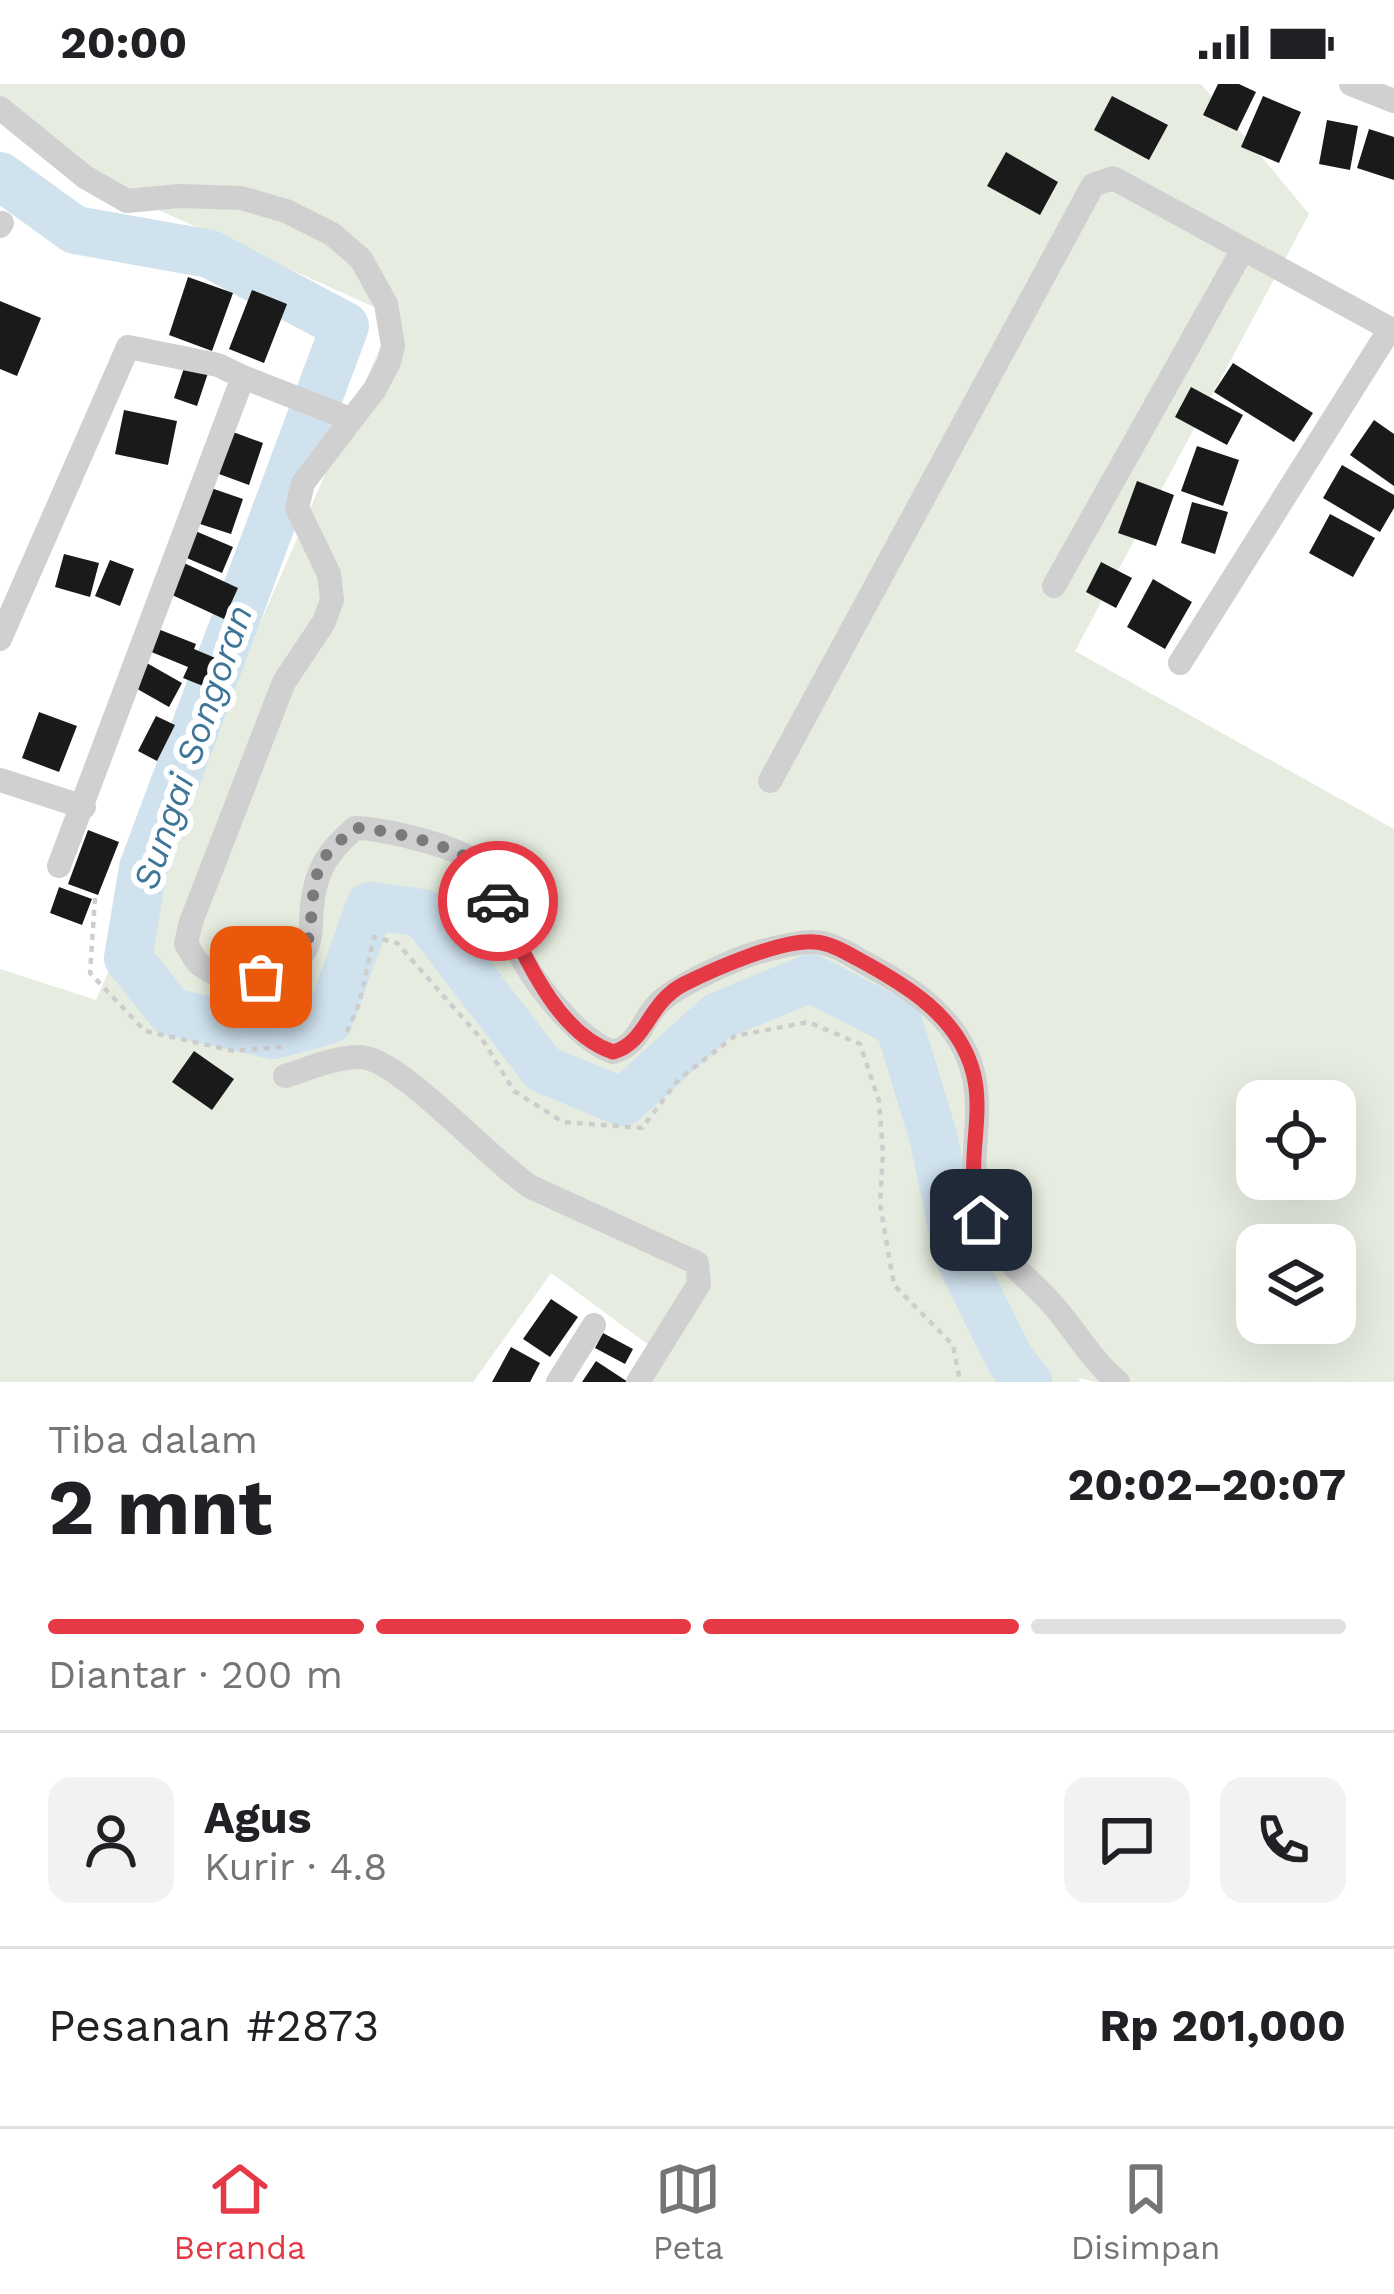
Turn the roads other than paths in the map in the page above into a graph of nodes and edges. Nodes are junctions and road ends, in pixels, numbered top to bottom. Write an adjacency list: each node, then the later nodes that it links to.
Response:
1 (1351, 84): 2 (street)
2 (1394, 101)
3 (0, 108): 7 (street)
4 (1241, 251): 5 (street); 8 (street); 12 (street)
5 (1392, 330): 10 (street)
6 (243, 377): 7 (street); 9 (street); 13 (street)
7 (343, 417): 19 (street)
8 (1054, 586)
9 (0, 639)
10 (1180, 663)
11 (0, 780): 13 (street)
12 (770, 781)
13 (83, 807): 14 (street)
14 (59, 866)
15 (285, 1076): 18 (street)
16 (594, 1325): 17 (street)
17 (558, 1382)
18 (638, 1382)
19 (1118, 1382)

